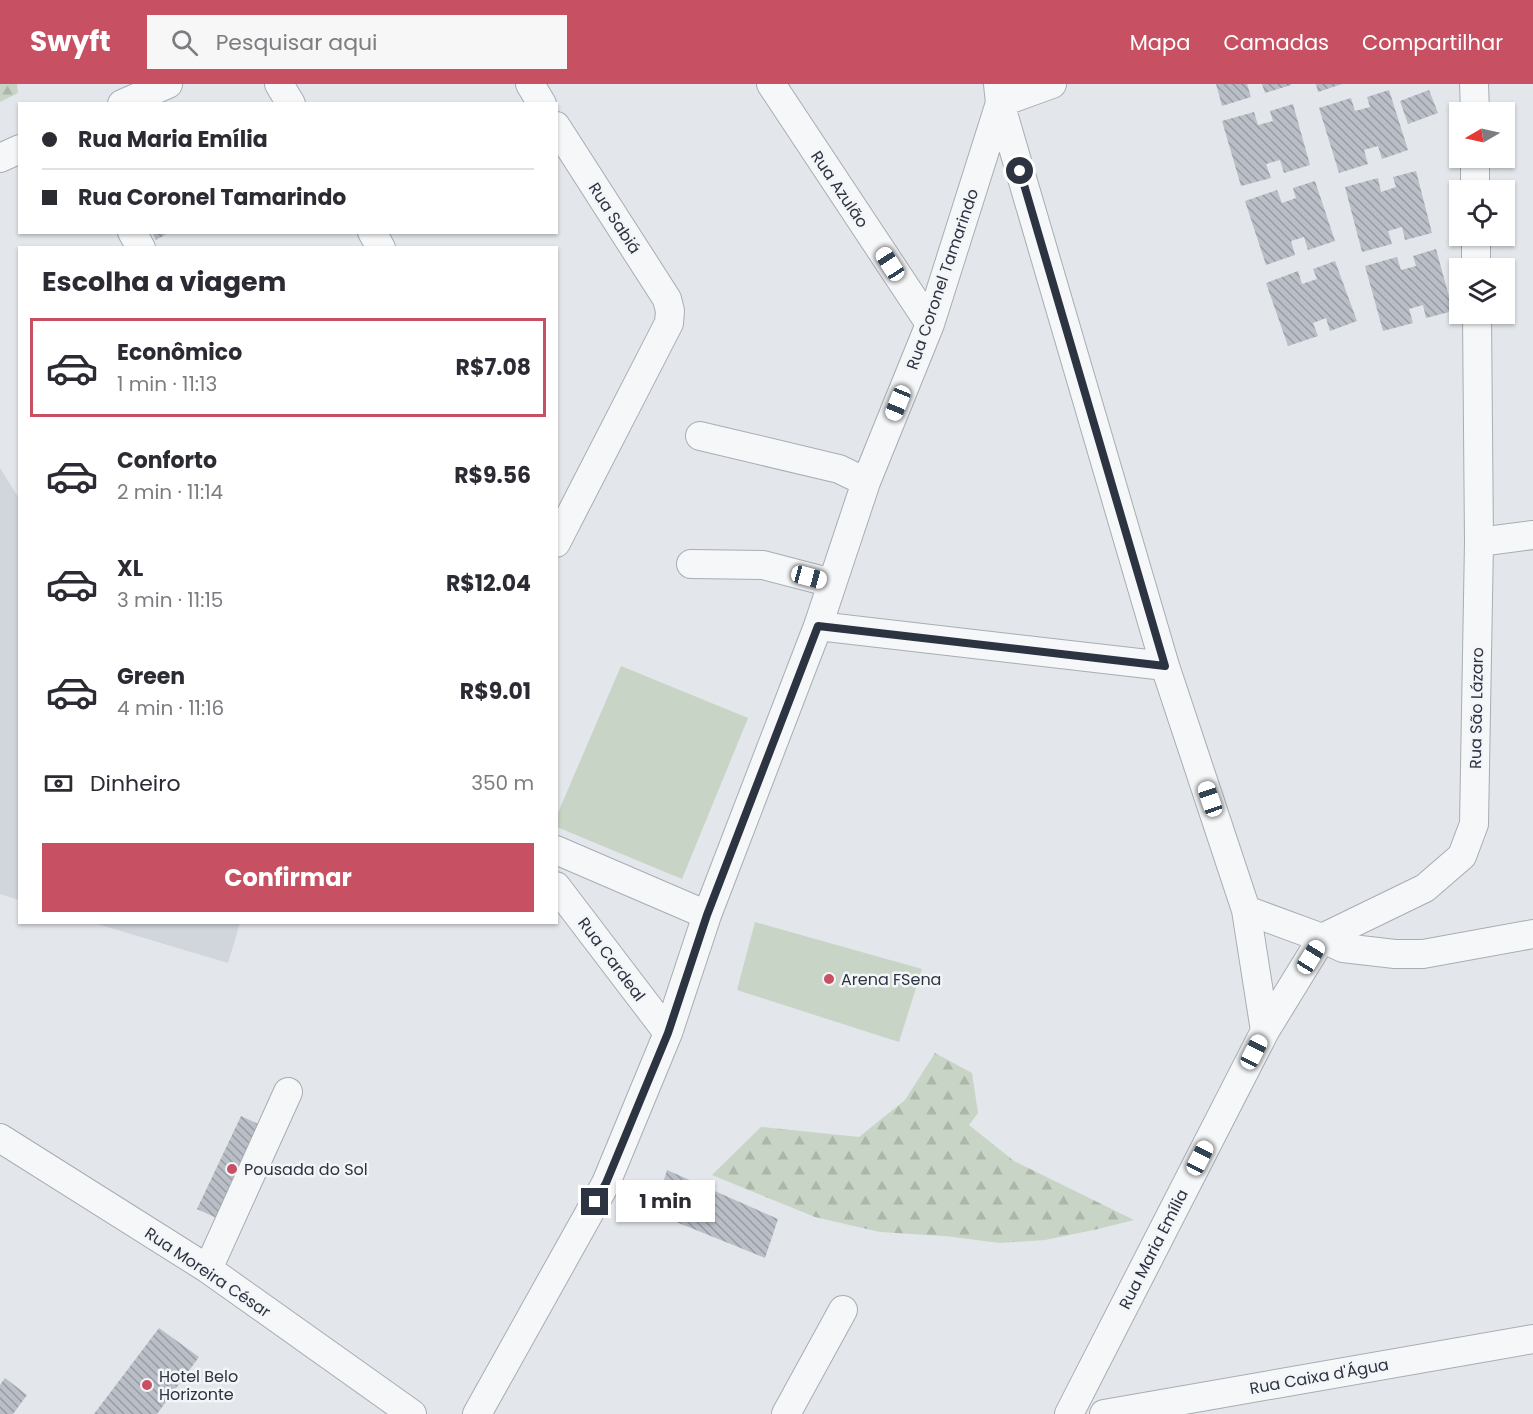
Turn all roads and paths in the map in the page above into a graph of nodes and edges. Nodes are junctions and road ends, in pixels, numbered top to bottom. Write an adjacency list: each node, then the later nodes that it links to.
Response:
1 (168, 84): 8 (street)
2 (279, 84): 9 (street)
3 (530, 84): 10 (street)
4 (771, 84): 15 (street, Rua Azulão)
5 (1052, 84): 7 (street)
6 (1474, 84): 11 (street)
7 (999, 94): 15 (street, Rua Coronel Tamarindo); 25 (street)
8 (127, 102)
9 (290, 102)
10 (541, 102)
11 (1474, 102)
12 (558, 129): 19 (street, Rua Sabiá)
13 (18, 150): 14 (street)
14 (0, 158)
15 (930, 324): 18 (street, Rua Coronel Tamarindo)
16 (1477, 324): 21 (street, Rua São Lázaro)
17 (700, 436): 18 (street)
18 (866, 482): 23 (street, Rua Coronel Tamarindo)
19 (558, 535)
20 (1533, 535): 21 (street)
21 (1479, 542): 31 (street, Rua São Lázaro)
22 (691, 564): 23 (street)
23 (832, 583): 24 (street, Rua Coronel Tamarindo)
24 (818, 626): 25 (street); 29 (street, Rua Coronel Tamarindo)
25 (1165, 666): 28 (street)
26 (558, 851): 29 (street)
27 (558, 889): 33 (street, Rua Cardeal)
28 (1246, 909): 31 (street); 32 (street)
29 (707, 915): 33 (street, Rua Coronel Tamarindo)
30 (1533, 934): 31 (street)
31 (1322, 938): 32 (street, Rua Maria Emília)
32 (1265, 1030): 42 (street, Rua Maria Emília)
33 (668, 1033): 40 (street, Rua Coronel Tamarindo)
34 (288, 1092): 36 (street)
35 (0, 1138): 36 (street, Rua Moreira César)
36 (208, 1269): 39 (street, Rua Moreira César)
37 (843, 1310): 41 (street)
38 (1533, 1338): 43 (street, Rua Caixa d'Água)
39 (412, 1414)
40 (477, 1414)
41 (786, 1414)
42 (1069, 1414)
43 (1104, 1414)

